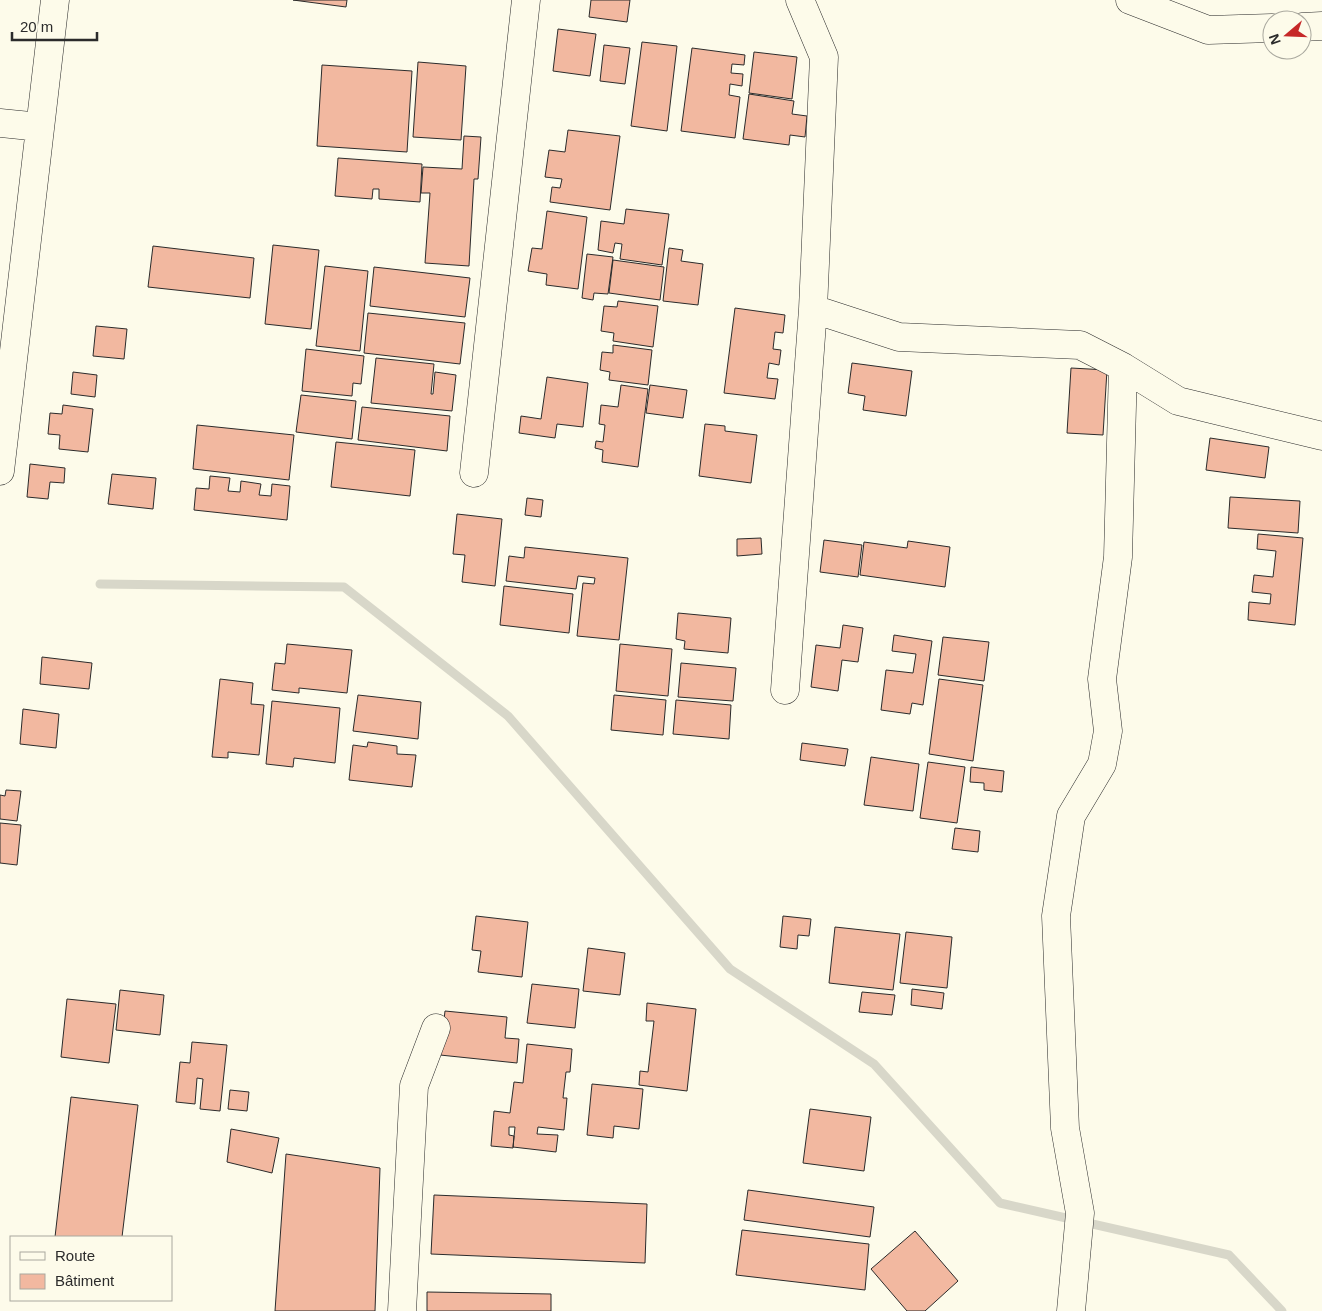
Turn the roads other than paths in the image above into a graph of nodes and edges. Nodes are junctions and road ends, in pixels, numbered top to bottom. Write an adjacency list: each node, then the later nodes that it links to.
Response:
1 (55, 0): 7 (street)
2 (526, 0): 12 (street)
3 (800, 0): 8 (street)
4 (1130, 0): 5 (street)
5 (1262, 28)
6 (0, 123): 7 (street)
7 (40, 127): 11 (street)
8 (813, 309): 9 (street); 13 (street)
9 (1123, 367): 10 (street); 16 (street)
10 (1322, 436)
11 (0, 471)
12 (474, 473)
13 (785, 690)
14 (436, 1028): 15 (street)
15 (402, 1311)
16 (1071, 1311)

